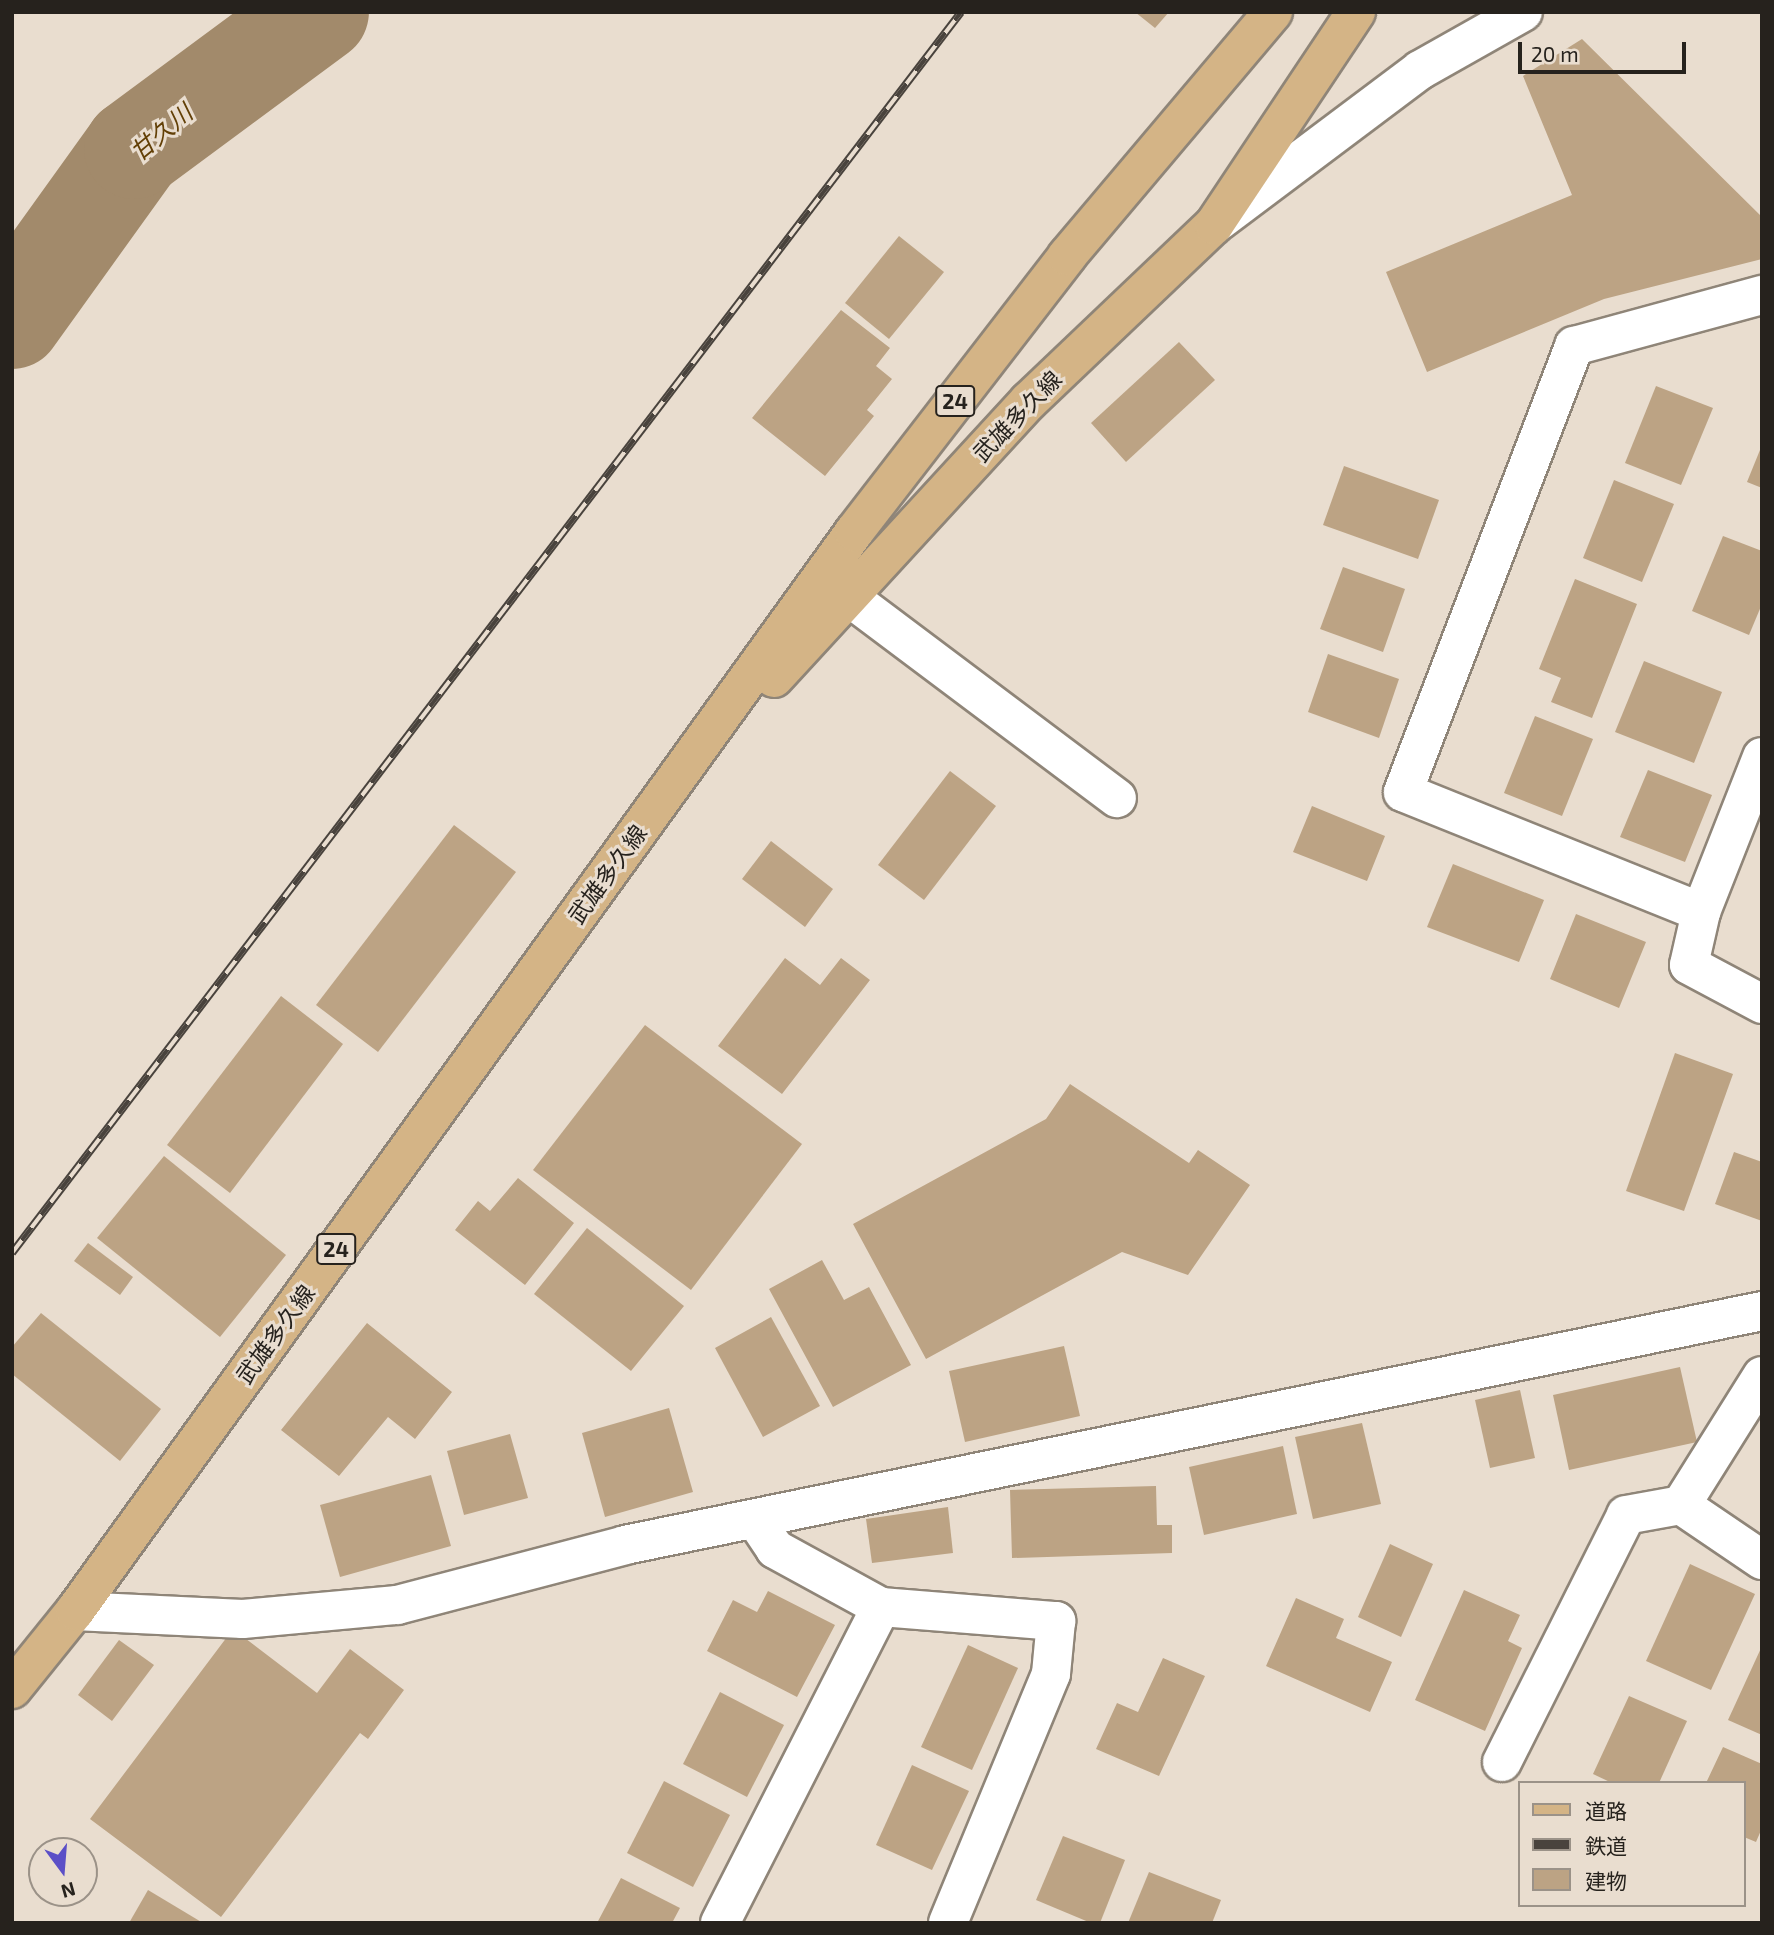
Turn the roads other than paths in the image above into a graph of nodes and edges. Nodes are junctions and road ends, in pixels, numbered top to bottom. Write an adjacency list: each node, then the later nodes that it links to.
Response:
1 (1273, 12): 9 (main road, 武雄多久線 / 24)
2 (1356, 12): 4 (main road, 武雄多久線 / 24)
3 (1523, 12): 4 (street)
4 (1214, 225): 6 (main road, 武雄多久線 / 24)
5 (1762, 295): 10 (street)
6 (849, 597): 8 (street); 9 (main road, 武雄多久線 / 24)
7 (1762, 757): 10 (street)
8 (1117, 799)
9 (656, 805): 18 (main road, 武雄多久線 / 24)
10 (1701, 912): 11 (street)
11 (1762, 1004)
12 (1762, 1311): 15 (street)
13 (1762, 1376): 14 (street)
14 (1681, 1505): 16 (street); 20 (street)
15 (755, 1519): 17 (street); 18 (street)
16 (1762, 1560)
17 (881, 1607): 21 (street); 22 (street)
18 (75, 1611): 19 (main road, 武雄多久線 / 24)
19 (12, 1689)
20 (1502, 1762)
21 (720, 1923)
22 (948, 1923)

